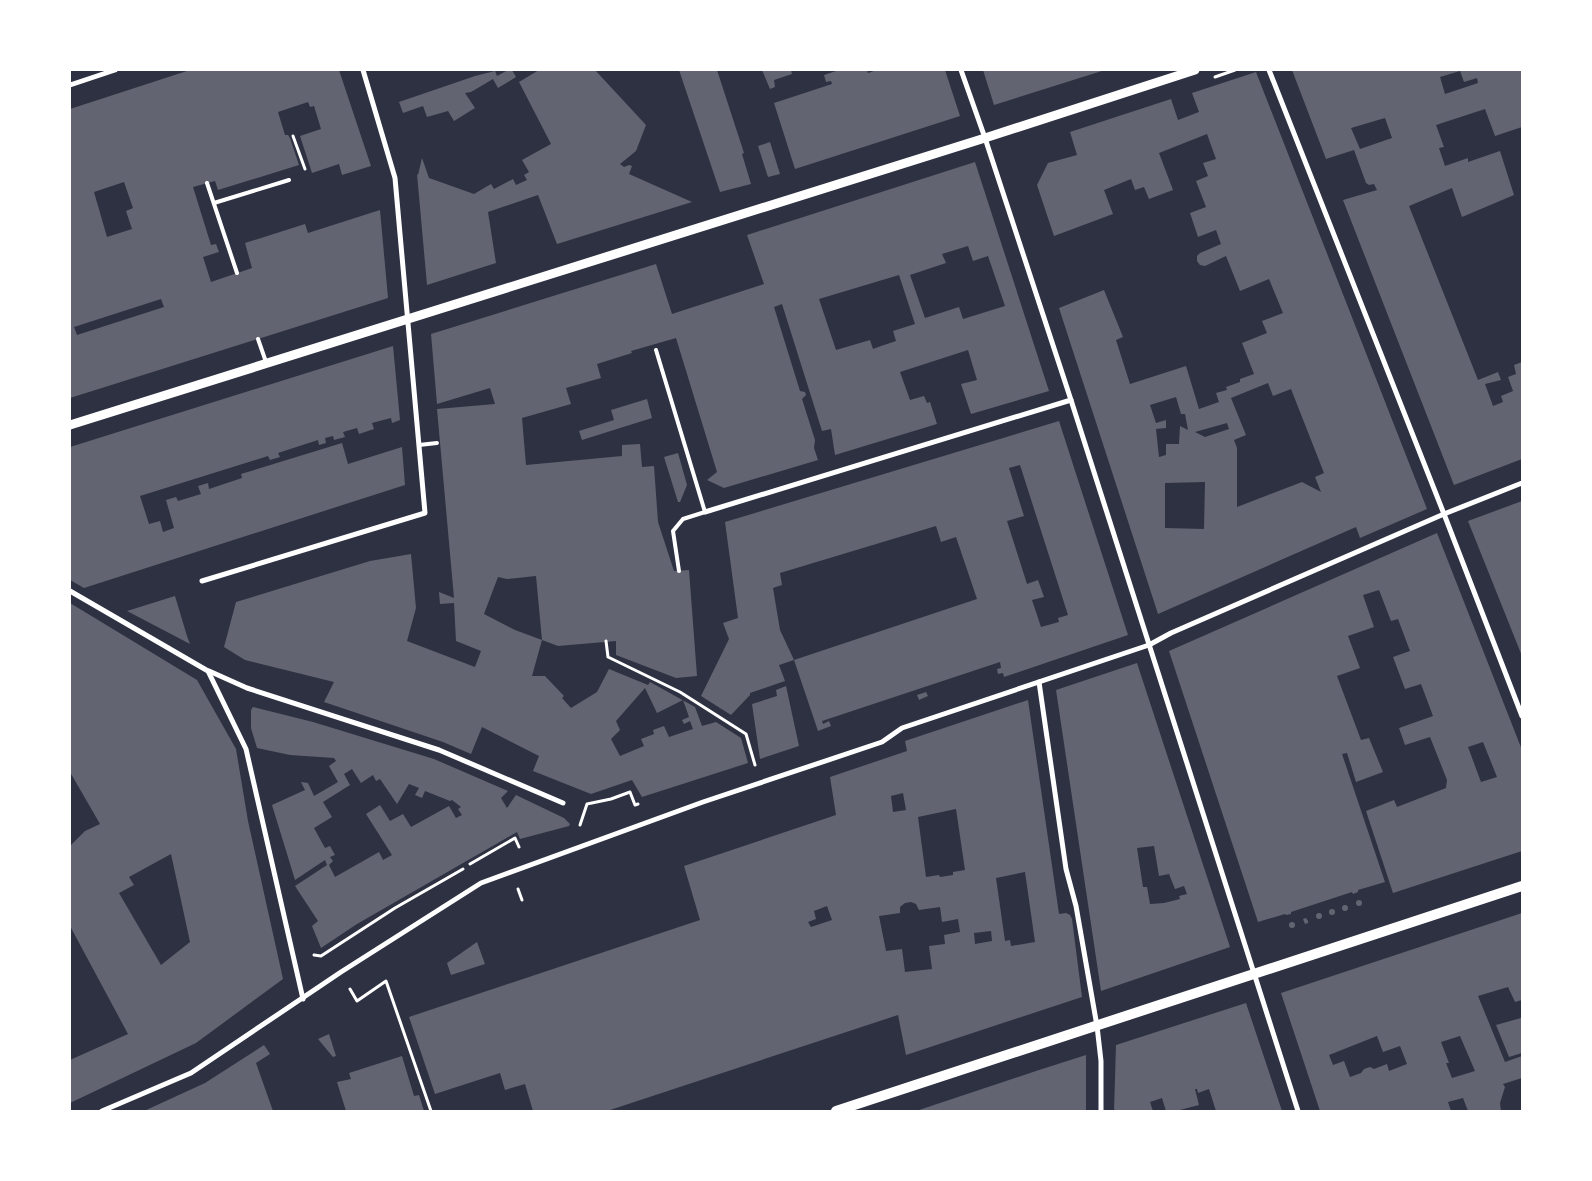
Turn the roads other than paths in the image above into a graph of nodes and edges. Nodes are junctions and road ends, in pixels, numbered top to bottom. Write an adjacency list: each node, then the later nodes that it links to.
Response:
1 (115, 70): 6 (street)
2 (363, 70): 12 (street)
3 (961, 70): 7 (street)
4 (1195, 70): 7 (street)
5 (1269, 70): 22 (street)
6 (70, 85)
7 (985, 138): 12 (street); 16 (street)
8 (289, 180): 10 (lane)
9 (207, 183): 10 (lane)
10 (214, 203): 11 (lane)
11 (237, 273)
12 (409, 318): 15 (street); 19 (street)
13 (258, 339): 15 (lane)
14 (656, 350): 21 (lane)
15 (267, 364): 17 (street)
16 (1071, 400): 21 (street); 26 (street)
17 (70, 425)
18 (438, 443): 19 (lane)
19 (419, 445): 24 (street)
20 (1522, 483): 22 (street)
21 (705, 512): 23 (lane)
22 (1444, 514): 26 (street); 29 (street)
23 (679, 571)
24 (202, 581)
25 (70, 591): 27 (street)
26 (1149, 645): 28 (street); 32 (street)
27 (208, 671): 30 (street); 33 (street)
28 (1039, 682): 33 (street); 34 (street)
29 (1522, 716)
30 (563, 803)
31 (1522, 886): 32 (main road)
32 (1253, 975): 34 (main road); 38 (street)
33 (302, 999): 35 (street)
34 (1097, 1026): 36 (main road); 37 (street)
35 (102, 1111)
36 (836, 1111)
37 (1101, 1111)
38 (1298, 1111)

